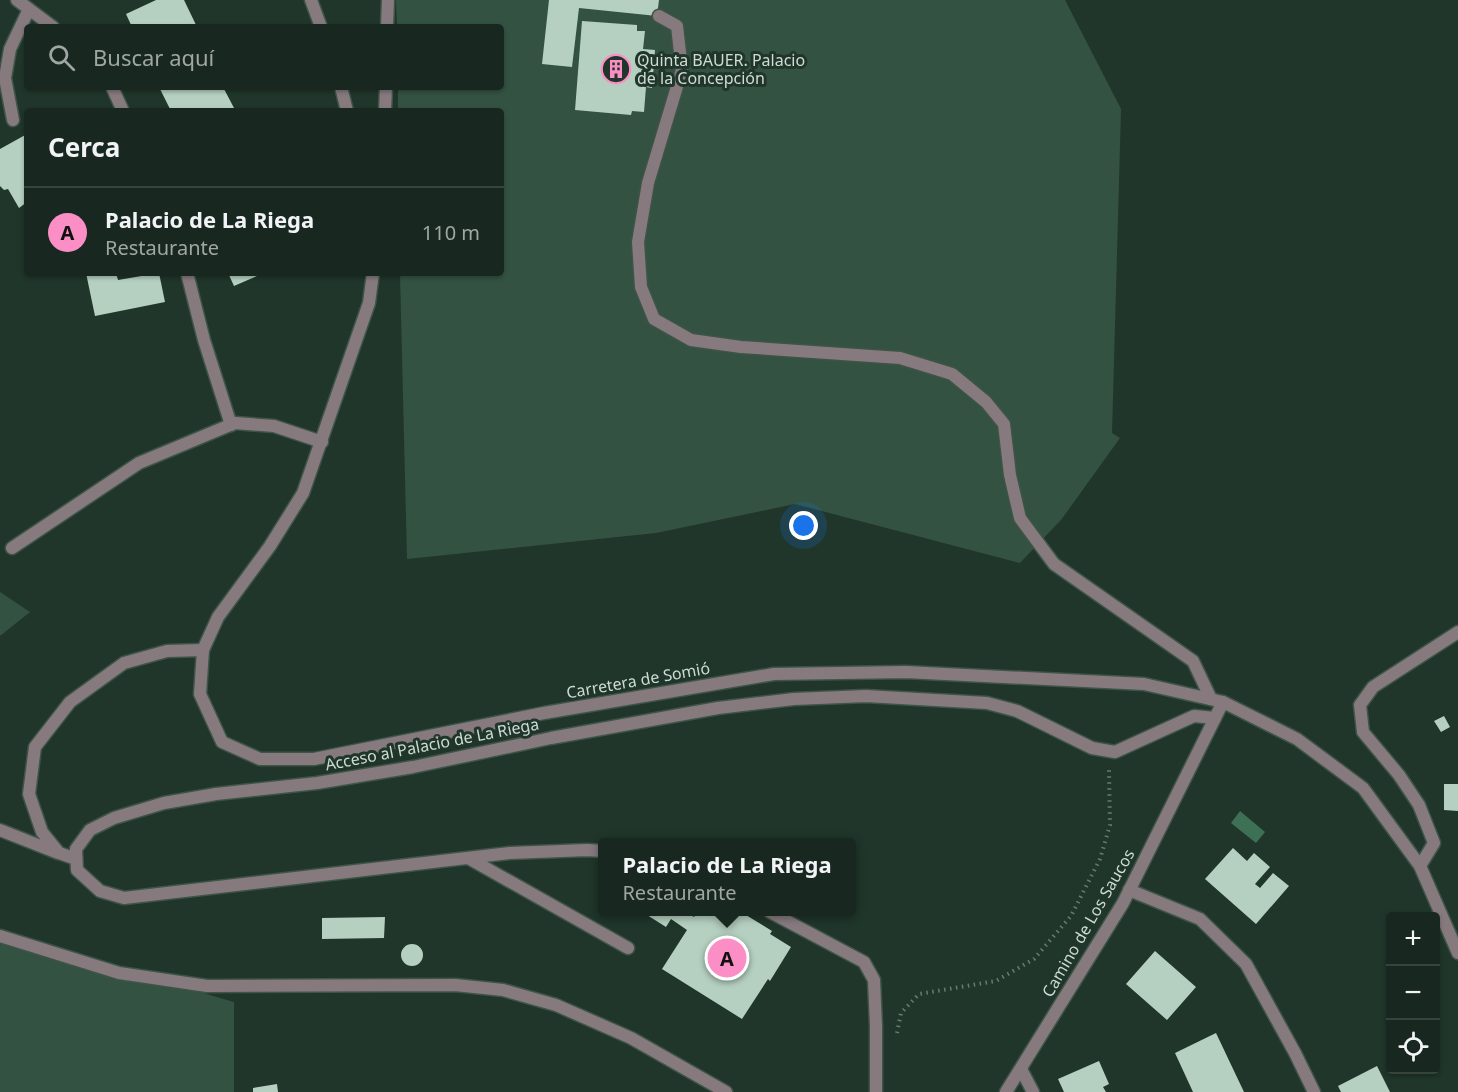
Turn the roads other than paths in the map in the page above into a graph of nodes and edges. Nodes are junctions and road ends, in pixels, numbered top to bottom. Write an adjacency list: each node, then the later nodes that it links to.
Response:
1 (17, 0): 4 (street)
2 (310, 0): 7 (street)
3 (388, 0): 8 (street)
4 (29, 9): 6 (street); 15 (street)
5 (658, 16): 23 (street)
6 (49, 24)
7 (320, 24)
8 (387, 24)
9 (113, 90): 12 (street)
10 (342, 90): 13 (street)
11 (386, 90): 14 (street)
12 (122, 108)
13 (346, 108)
14 (385, 108)
15 (13, 120)
16 (188, 276): 18 (street)
17 (373, 276): 19 (street, Carretera de Somió)
18 (231, 425): 19 (street); 20 (street)
19 (322, 442): 22 (street, Carretera de Somió)
20 (12, 548)
21 (1458, 632): 30 (street)
22 (203, 650): 23 (street, Carretera de Somió); 27 (street)
23 (1217, 701): 24 (street, Camino de Los Saucos); 30 (street, Carretera de Somió)
24 (1215, 718): 28 (street, Acceso al Palacio de La Riega); 31 (street, Camino de Los Saucos)
25 (0, 830): 27 (street)
26 (598, 851): 29 (street)
27 (59, 853): 28 (street)
28 (76, 859): 29 (street)
29 (470, 859): 34 (street)
30 (1420, 866): 35 (street, Carretera de Somió)
31 (1129, 890): 36 (street, Camino de Los Saucos); 41 (street)
32 (778, 916): 38 (street)
33 (0, 936): 37 (street)
34 (628, 948)
35 (1458, 953)
36 (1021, 1069): 39 (street, Camino de Los Saucos); 40 (street)
37 (726, 1092)
38 (876, 1092)
39 (1006, 1092)
40 (1033, 1092)
41 (1314, 1092)

